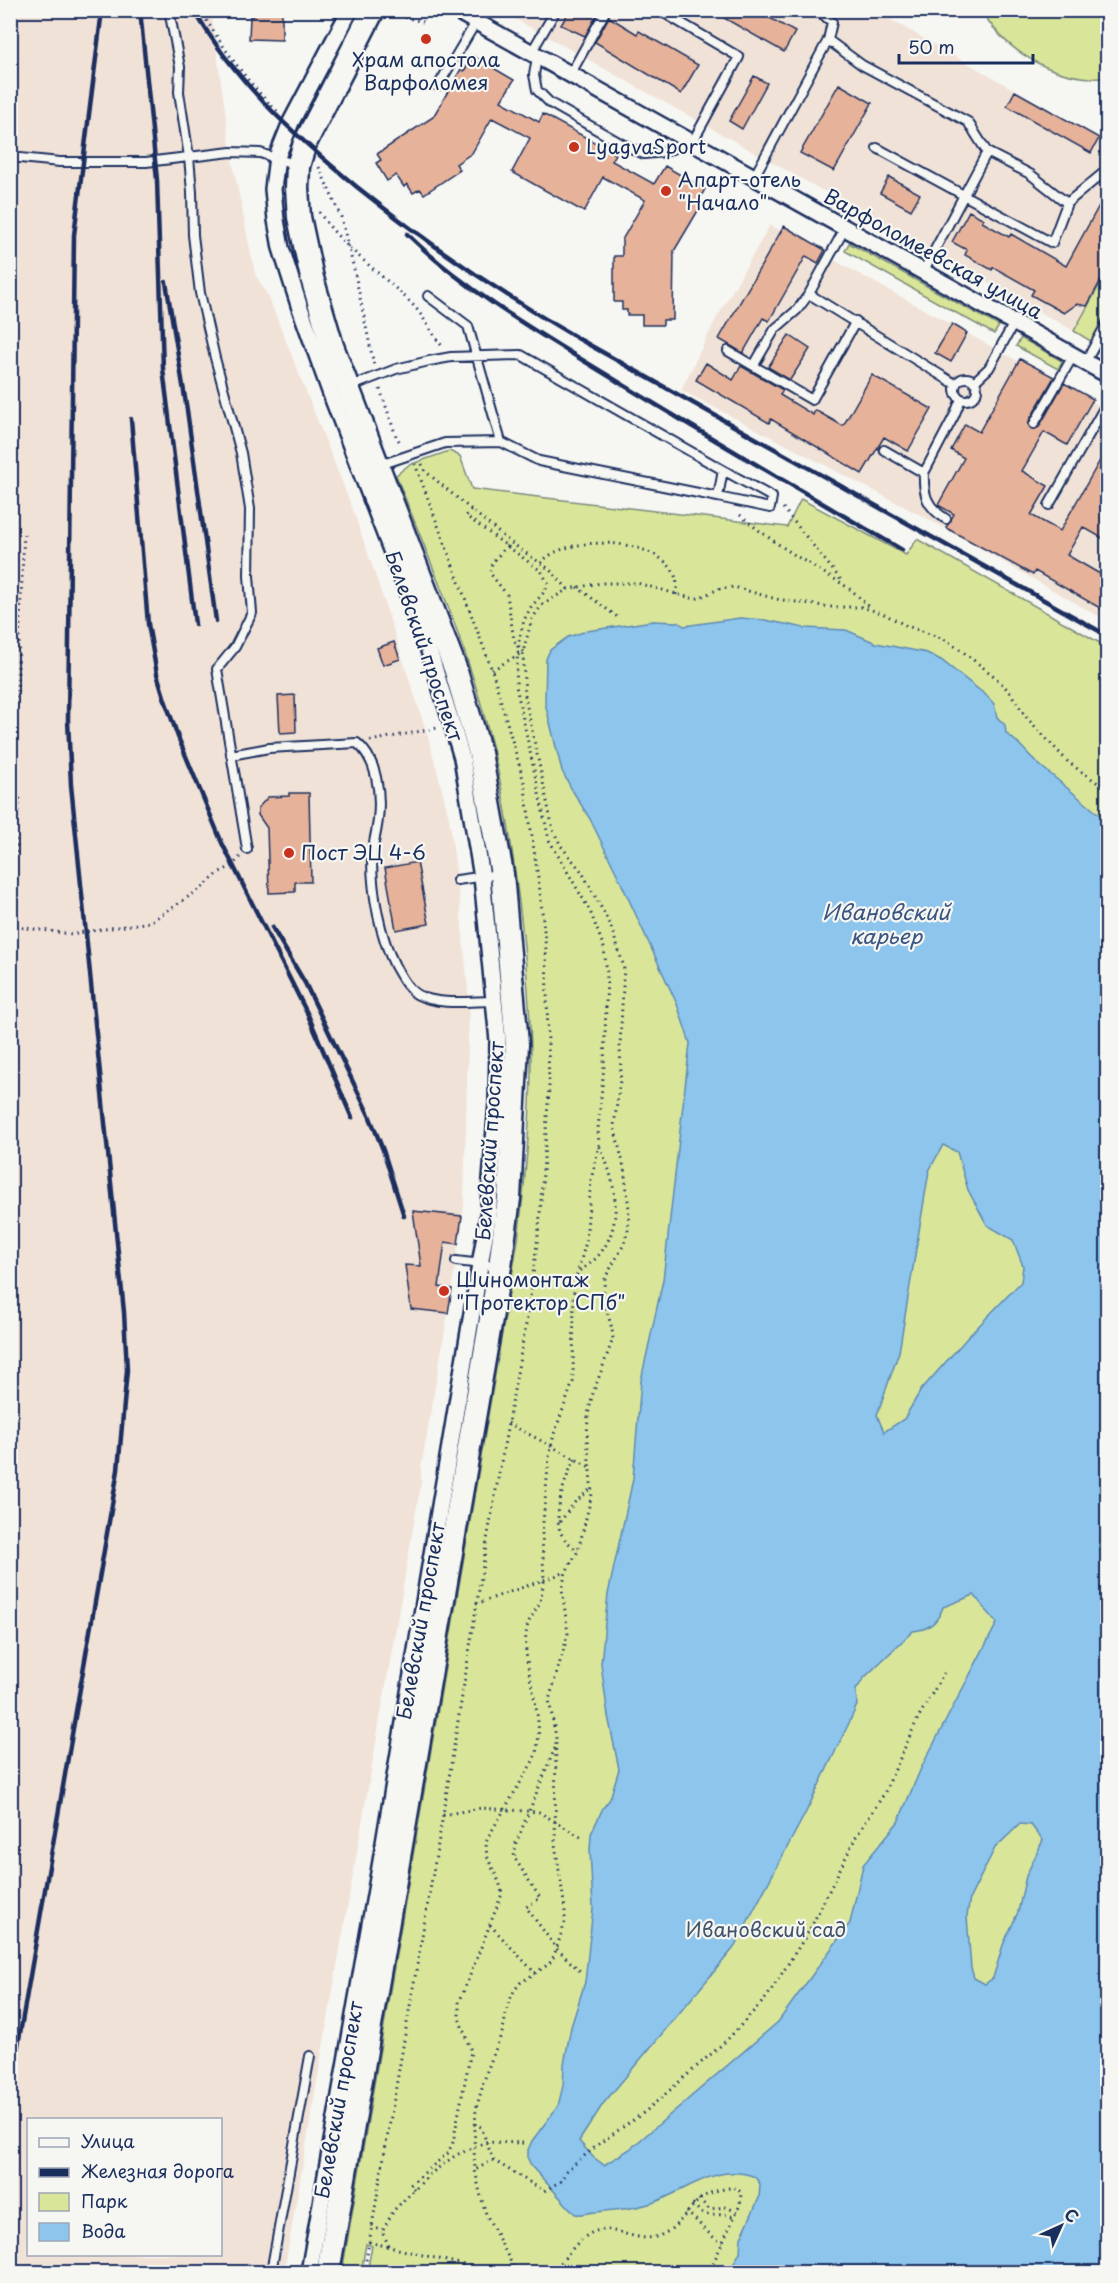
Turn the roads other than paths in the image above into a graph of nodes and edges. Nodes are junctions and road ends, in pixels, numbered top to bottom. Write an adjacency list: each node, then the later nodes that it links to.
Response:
1 (169, 10): 18 (lane)
2 (350, 10): 19 (street, Белевский проспект)
3 (455, 10): 9 (street, Варфоломеевская улица)
4 (556, 10): 11 (lane)
5 (606, 10): 12 (lane)
6 (659, 10): 14 (lane)
7 (817, 10): 10 (lane)
8 (380, 16): 20 (street, Белевский проспект)
9 (476, 22): 11 (street, Варфоломеевская улица); 13 (lane)
10 (828, 40): 16 (lane); 22 (lane)
11 (534, 55): 12 (street, Варфоломеевская улица); 14 (lane)
12 (570, 75): 14 (street, Варфоломеевская улица)
13 (438, 86)
14 (690, 142): 22 (street, Варфоломеевская улица)
15 (877, 148): 23 (lane)
16 (987, 152): 23 (lane); 24 (lane)
17 (10, 157): 18 (lane)
18 (189, 157): 19 (lane); 51 (lane)
19 (277, 157): 20 (lane); 39 (street, Белевский проспект)
20 (308, 164): 39 (street, Белевский проспект)
21 (1107, 169): 24 (lane)
22 (754, 177): 25 (street, Варфоломеевская улица)
23 (964, 195): 24 (lane); 26 (lane)
24 (1067, 203)
25 (844, 228): 26 (street, Варфоломеевская улица); 27 (lane)
26 (923, 272): 31 (street, Варфоломеевская улица)
27 (809, 294): 29 (lane); 35 (lane)
28 (428, 296): 33 (lane)
29 (856, 321): 35 (lane); 38 (lane)
30 (1107, 321): 34 (lane)
31 (1014, 323): 34 (street, Варфоломеевская улица); 37 (lane)
32 (728, 351): 35 (lane)
33 (478, 356): 39 (lane); 43 (lane); 46 (lane)
34 (1079, 359): 36 (street, Варфоломеевская улица); 42 (lane)
35 (754, 365)
36 (1107, 375)
37 (974, 382): 38 (lane); 40 (lane)
38 (956, 384): 40 (lane)
39 (339, 391): 45 (street, Белевский проспект); 53 (street, Белевский проспект)
40 (961, 399): 47 (lane)
41 (1107, 400): 49 (lane)
42 (1034, 424)
43 (501, 442): 45 (lane); 48 (lane)
44 (884, 450): 47 (lane)
45 (378, 466): 53 (street, Белевский проспект)
46 (723, 470): 48 (lane); 48 (lane)
47 (924, 473): 50 (lane)
48 (718, 497)
49 (1049, 505)
50 (946, 519)
51 (231, 754): 52 (lane); 55 (lane)
52 (247, 849)
53 (492, 876): 54 (lane); 55 (street, Белевский проспект)
54 (457, 880)
55 (505, 1001): 57 (street, Белевский проспект)
56 (456, 1261): 57 (lane)
57 (490, 1265): 60 (street, Белевский проспект); 61 (street, Белевский проспект)
58 (310, 2056): 59 (lane)
59 (271, 2272)
60 (309, 2272)
61 (328, 2272)

